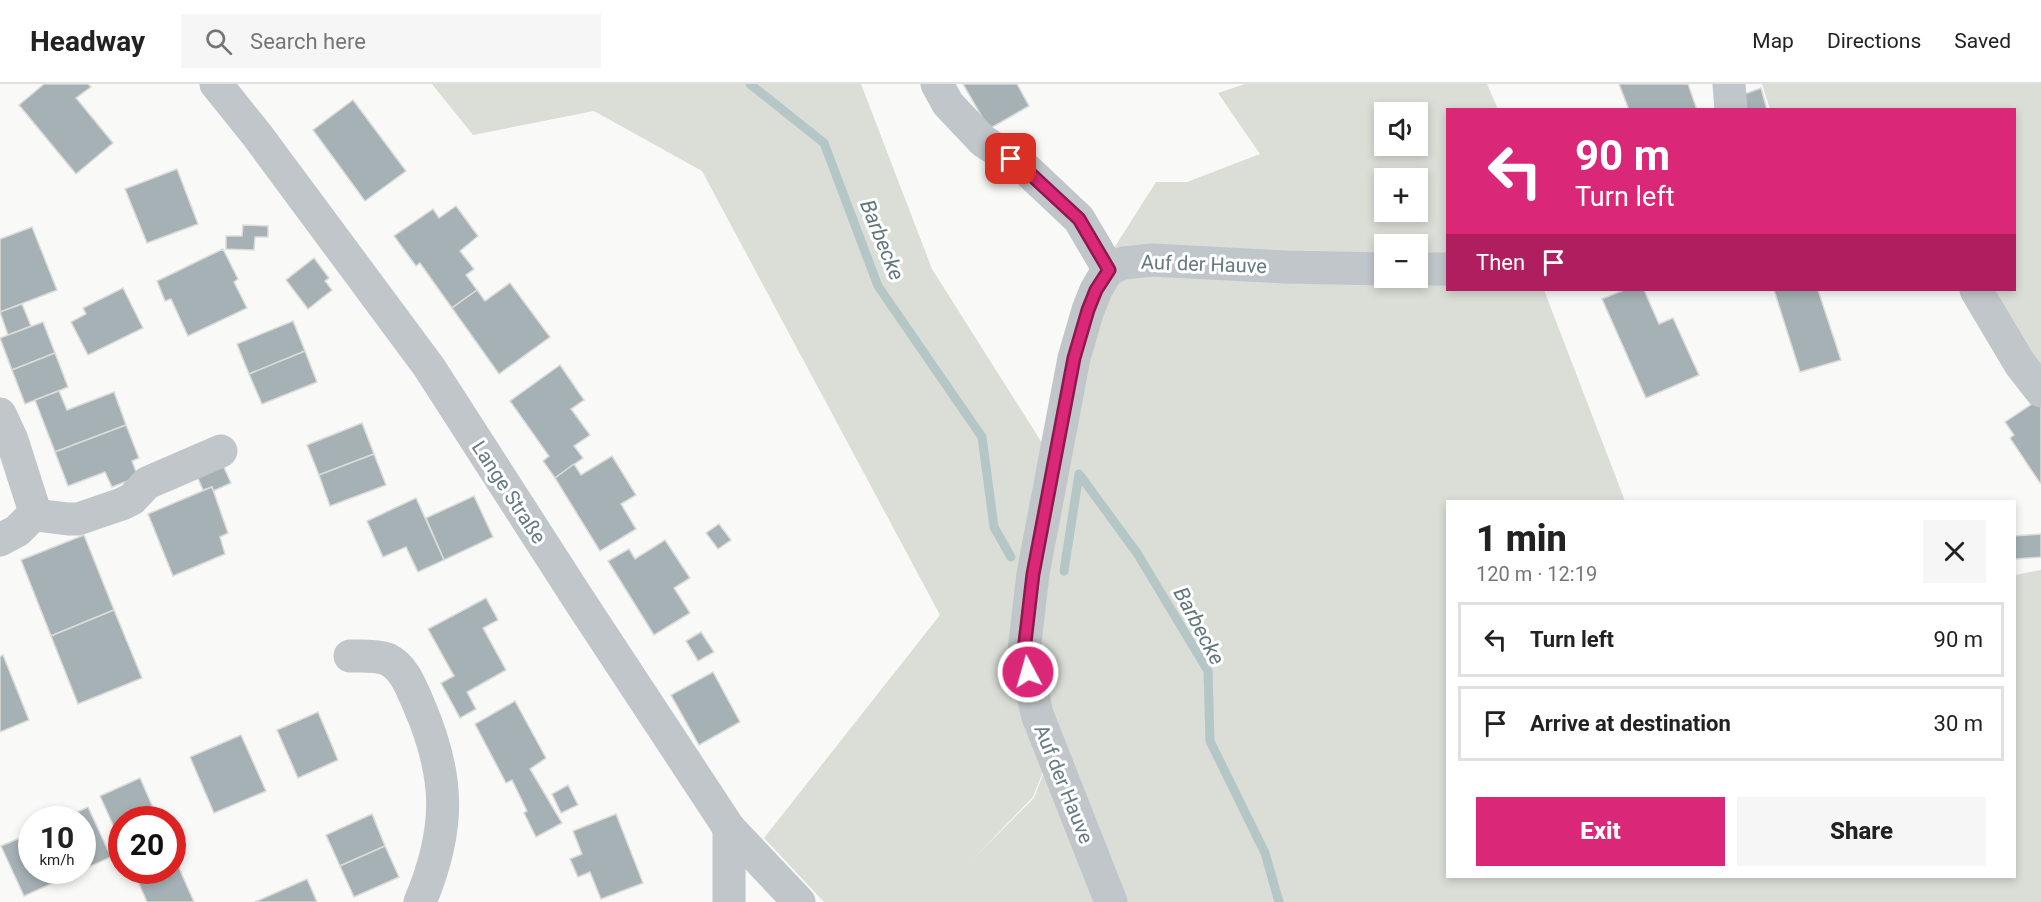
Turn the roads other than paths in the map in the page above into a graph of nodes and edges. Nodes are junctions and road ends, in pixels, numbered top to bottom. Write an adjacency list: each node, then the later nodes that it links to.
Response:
1 (216, 84): 16 (street, Lange Straße)
2 (937, 84): 8 (street)
3 (1729, 84): 4 (street)
4 (1731, 108)
5 (1374, 268): 8 (street, Auf der Hauve)
6 (1428, 269): 7 (street)
7 (1446, 269)
8 (1109, 270): 20 (street, Auf der Hauve)
9 (1977, 291): 10 (street)
10 (2041, 391)
11 (0, 414): 13 (street)
12 (221, 451): 13 (street)
13 (36, 515): 14 (street)
14 (0, 540)
15 (350, 656): 17 (street)
16 (729, 828): 18 (street); 19 (street, Lange Straße)
17 (420, 902)
18 (729, 902)
19 (799, 902)
20 (1111, 902)

